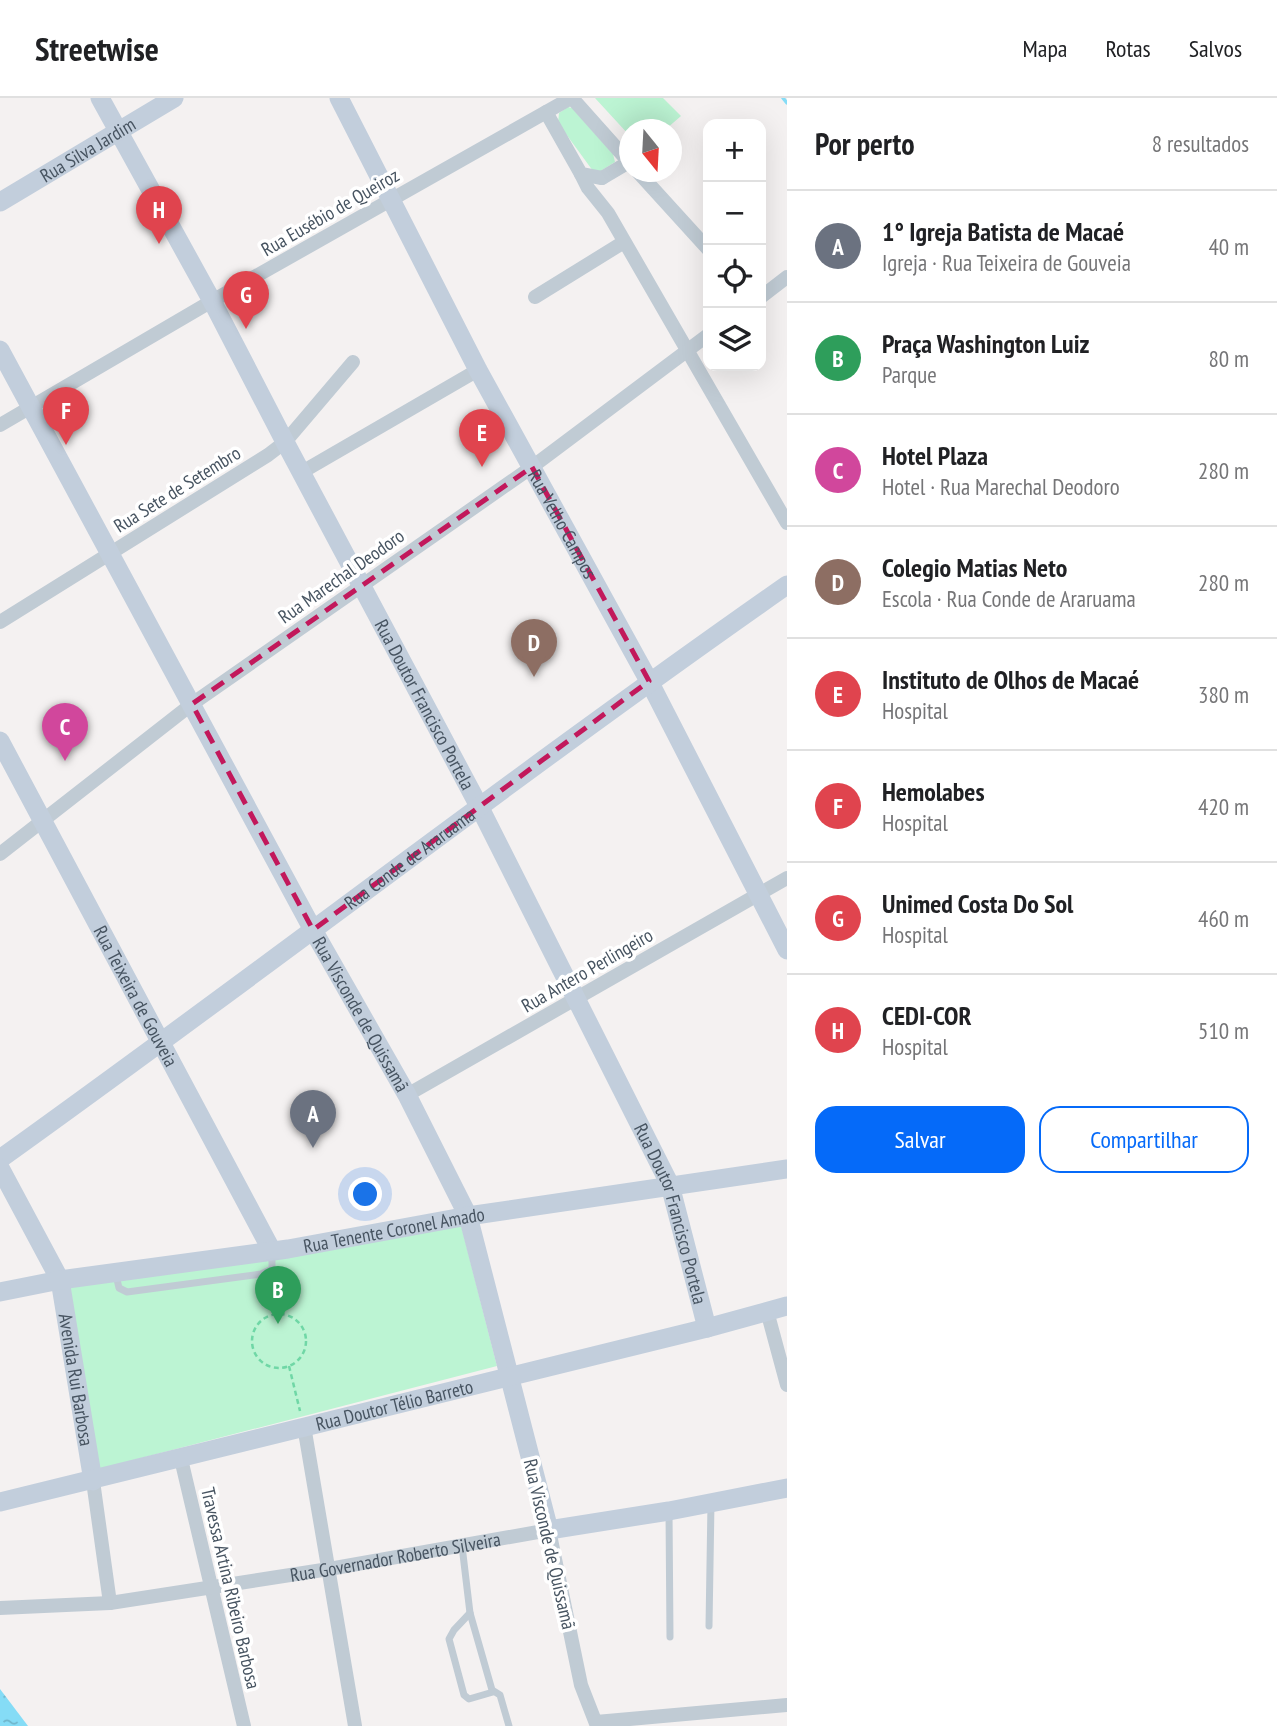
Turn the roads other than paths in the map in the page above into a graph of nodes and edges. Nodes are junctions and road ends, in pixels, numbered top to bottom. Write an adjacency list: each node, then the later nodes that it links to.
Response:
1 (100, 98): 6 (street, Rua Doutor Francisco Portela)
2 (174, 98): 6 (street, Rua Silva Jardim)
3 (339, 98): 12 (street, Rua Velho Campos)
4 (572, 98): 5 (street, Rua Eusébio de Queiroz); 7 (street)
5 (546, 111): 9 (street); 12 (street, Rua Eusébio de Queiroz)
6 (118, 132): 13 (street, Rua Silva Jardim); 20 (street, Rua Doutor Francisco Portela)
7 (619, 151)
8 (619, 168): 10 (street)
9 (581, 174): 10 (street); 14 (street)
10 (603, 178): 14 (street)
11 (647, 182): 16 (street)
12 (392, 198): 20 (street, Rua Eusébio de Queiroz); 25 (street, Rua Velho Campos)
13 (0, 202)
14 (608, 214): 15 (street)
15 (624, 242): 19 (street); 23 (street)
16 (704, 245)
17 (787, 277): 18 (street)
18 (766, 293)
19 (535, 296)
20 (212, 300): 26 (street, Rua Eusébio de Queiroz); 28 (street, Rua Doutor Francisco Portela)
21 (703, 339): 23 (street, Rua Marechal Deodoro)
22 (0, 350): 26 (street, Rua Visconde de Quissamã)
23 (688, 350): 29 (street, Rua Marechal Deodoro); 31 (street)
24 (353, 362): 28 (street, Rua Sete de Setembro)
25 (478, 370): 29 (street, Rua Velho Campos); 30 (street)
26 (32, 408): 27 (street, Rua Eusébio de Queiroz); 32 (street, Rua Visconde de Quissamã)
27 (0, 425)
28 (285, 442): 30 (street, Rua Doutor Francisco Portela); 32 (street, Rua Sete de Setembro)
29 (532, 467): 34 (street, Rua Marechal Deodoro); 36 (street, Rua Velho Campos)
30 (302, 472): 34 (street, Rua Doutor Francisco Portela)
31 (787, 523)
32 (110, 553): 35 (street, Rua Sete de Setembro); 37 (street, Rua Visconde de Quissamã)
33 (787, 585): 36 (street, Rua Conde de Araruama)
34 (361, 586): 37 (street, Rua Marechal Deodoro); 39 (street, Rua Doutor Francisco Portela)
35 (0, 622)
36 (649, 681): 39 (street, Rua Conde de Araruama); 43 (street, Rua Velho Campos)
37 (192, 704): 40 (street, Rua Marechal Deodoro); 44 (street, Rua Visconde de Quissamã)
38 (0, 741): 40 (street, Rua Teixeira de Gouveia)
39 (480, 808): 44 (street, Rua Conde de Araruama); 46 (street, Rua Doutor Francisco Portela)
40 (43, 821): 41 (street, Rua Marechal Deodoro); 47 (street, Rua Teixeira de Gouveia)
41 (0, 854)
42 (787, 878): 43 (street, Rua Antero Perlingeiro)
43 (757, 894): 45 (street, Rua Velho Campos); 46 (street, Rua Antero Perlingeiro)
44 (313, 930): 47 (street, Rua Conde de Araruama); 48 (street, Rua Visconde de Quissamã)
45 (787, 950)
46 (575, 999): 48 (street, Rua Antero Perlingeiro); 52 (street, Rua Doutor Francisco Portela)
47 (162, 1043): 49 (street, Rua Conde de Araruama); 54 (street, Rua Teixeira de Gouveia)
48 (407, 1095): 53 (street, Rua Visconde de Quissamã)
49 (0, 1159)
50 (0, 1168): 55 (street, Avenida Rui Barbosa)
51 (787, 1169): 52 (street, Rua Tenente Coronel Amado)
52 (670, 1185): 53 (street, Rua Tenente Coronel Amado); 59 (street, Rua Doutor Francisco Portela)
53 (468, 1216): 54 (street, Rua Tenente Coronel Amado); 60 (street, Rua Visconde de Quissamã)
54 (272, 1251): 55 (street, Rua Tenente Coronel Amado)
55 (60, 1280): 56 (street, Rua Tenente Coronel Amado); 64 (street, Avenida Rui Barbosa)
56 (0, 1292)
57 (787, 1306): 58 (street, Rua Doutor Télio Barreto)
58 (768, 1311): 59 (street, Rua Doutor Télio Barreto); 61 (street)
59 (707, 1328): 60 (street, Rua Doutor Télio Barreto)
60 (509, 1375): 62 (street, Rua Doutor Télio Barreto); 69 (street, Rua Visconde de Quissamã)
61 (787, 1385)
62 (304, 1426): 63 (street, Rua Doutor Télio Barreto); 71 (street)
63 (181, 1459): 64 (street, Rua Doutor Télio Barreto); 72 (street, Travessa Artina Ribeiro Barbosa)
64 (93, 1481): 66 (street, Rua Doutor Télio Barreto); 73 (street, Avenida Rui Barbosa)
65 (787, 1488): 67 (street, Rua Governador Roberto Silveira)
66 (0, 1502)
67 (711, 1502): 68 (street, Rua Governador Roberto Silveira); 76 (lane)
68 (669, 1511): 69 (street, Rua Governador Roberto Silveira); 77 (lane)
69 (549, 1530): 70 (street, Rua Governador Roberto Silveira); 80 (street, Rua Visconde de Quissamã)
70 (461, 1545): 71 (street, Rua Governador Roberto Silveira); 75 (lane)
71 (329, 1569): 72 (street, Rua Governador Roberto Silveira); 82 (street)
72 (211, 1586): 73 (street, Rua Governador Roberto Silveira); 81 (street, Travessa Artina Ribeiro Barbosa)
73 (110, 1603): 74 (street, Rua Governador Roberto Silveira)
74 (0, 1608)
75 (470, 1614): 78 (lane); 78 (lane)
76 (709, 1626)
77 (670, 1637)
78 (493, 1692): 83 (lane)
79 (787, 1705): 80 (street)
80 (596, 1724)
81 (244, 1726)
82 (355, 1726)
83 (509, 1726)

